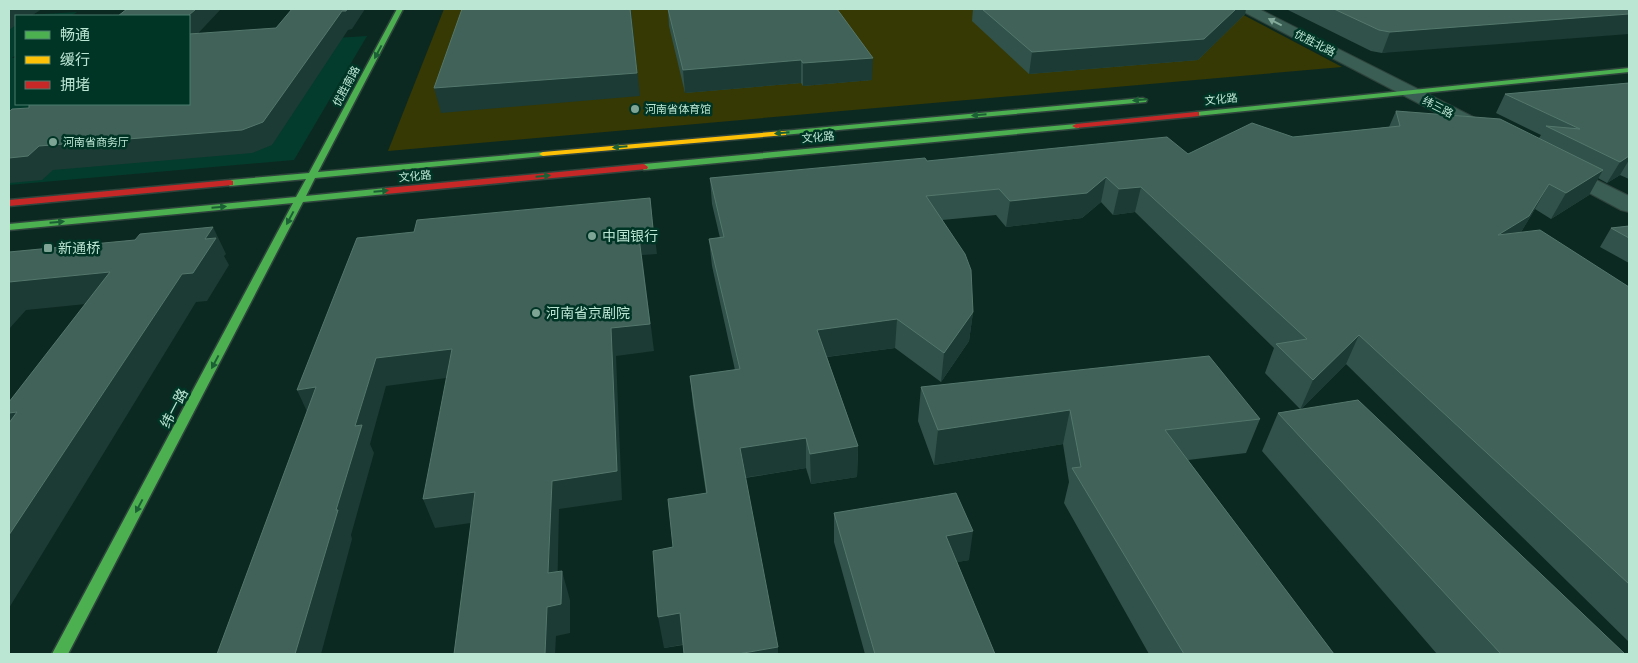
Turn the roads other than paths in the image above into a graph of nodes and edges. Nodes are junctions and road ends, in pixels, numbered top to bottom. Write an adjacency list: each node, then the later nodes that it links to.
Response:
1 (400, 9): 11 (main road, 优胜南路, one-way to 11)
2 (1249, 9): 5 (street, 优胜北路, one-way to 2)
3 (1629, 70): 7 (main road, 文化路)
4 (1400, 75): 5 (main road)
5 (1380, 77): 6 (main road); 7 (street, 纬三路)
6 (1361, 79)
7 (1410, 92): 9 (street, 纬三路); 12 (main road, 文化路, one-way to 7)
8 (1154, 99): 11 (main road, 文化路, one-way to 11)
9 (1506, 142)
10 (1542, 160): 14 (street)
11 (313, 175): 12 (main road, 纬一路); 13 (main road, 文化路)
12 (301, 199): 15 (main road, 文化路, one-way to 12); 16 (main road, 纬一路, one-way to 16)
13 (9, 203)
14 (1629, 205)
15 (9, 227)
16 (60, 654)

